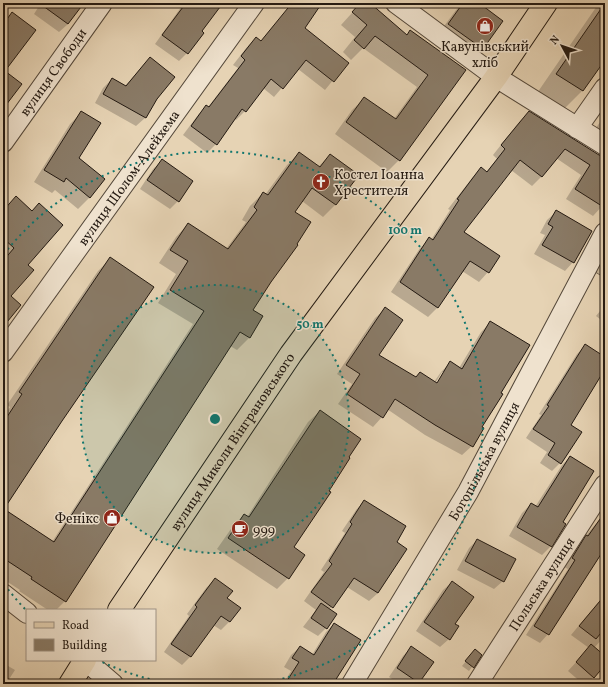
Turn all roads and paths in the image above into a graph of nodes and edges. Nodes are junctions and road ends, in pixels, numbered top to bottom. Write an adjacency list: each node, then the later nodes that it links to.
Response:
1 (102, 3): 8 (street, вулиця Свободи)
2 (254, 3): 11 (street, вулиця Шолом-Алейхема)
3 (396, 3): 5 (street)
4 (546, 3): 5 (main road, вулиця Миколи Вінграновського)
5 (496, 77): 7 (street); 14 (main road, вулиця Миколи Вінграновського)
6 (605, 88): 7 (street)
7 (577, 128): 9 (street)
8 (3, 142)
9 (605, 145)
10 (605, 233): 20 (street, Богопільська вулиця)
11 (3, 352)
12 (605, 485): 21 (street, Польська вулиця)
13 (3, 594): 15 (street)
14 (120, 609)
15 (26, 612)
16 (84, 661): 18 (main road)
17 (86, 661): 19 (street)
18 (70, 684)
19 (113, 684)
20 (352, 684)
21 (477, 684)

